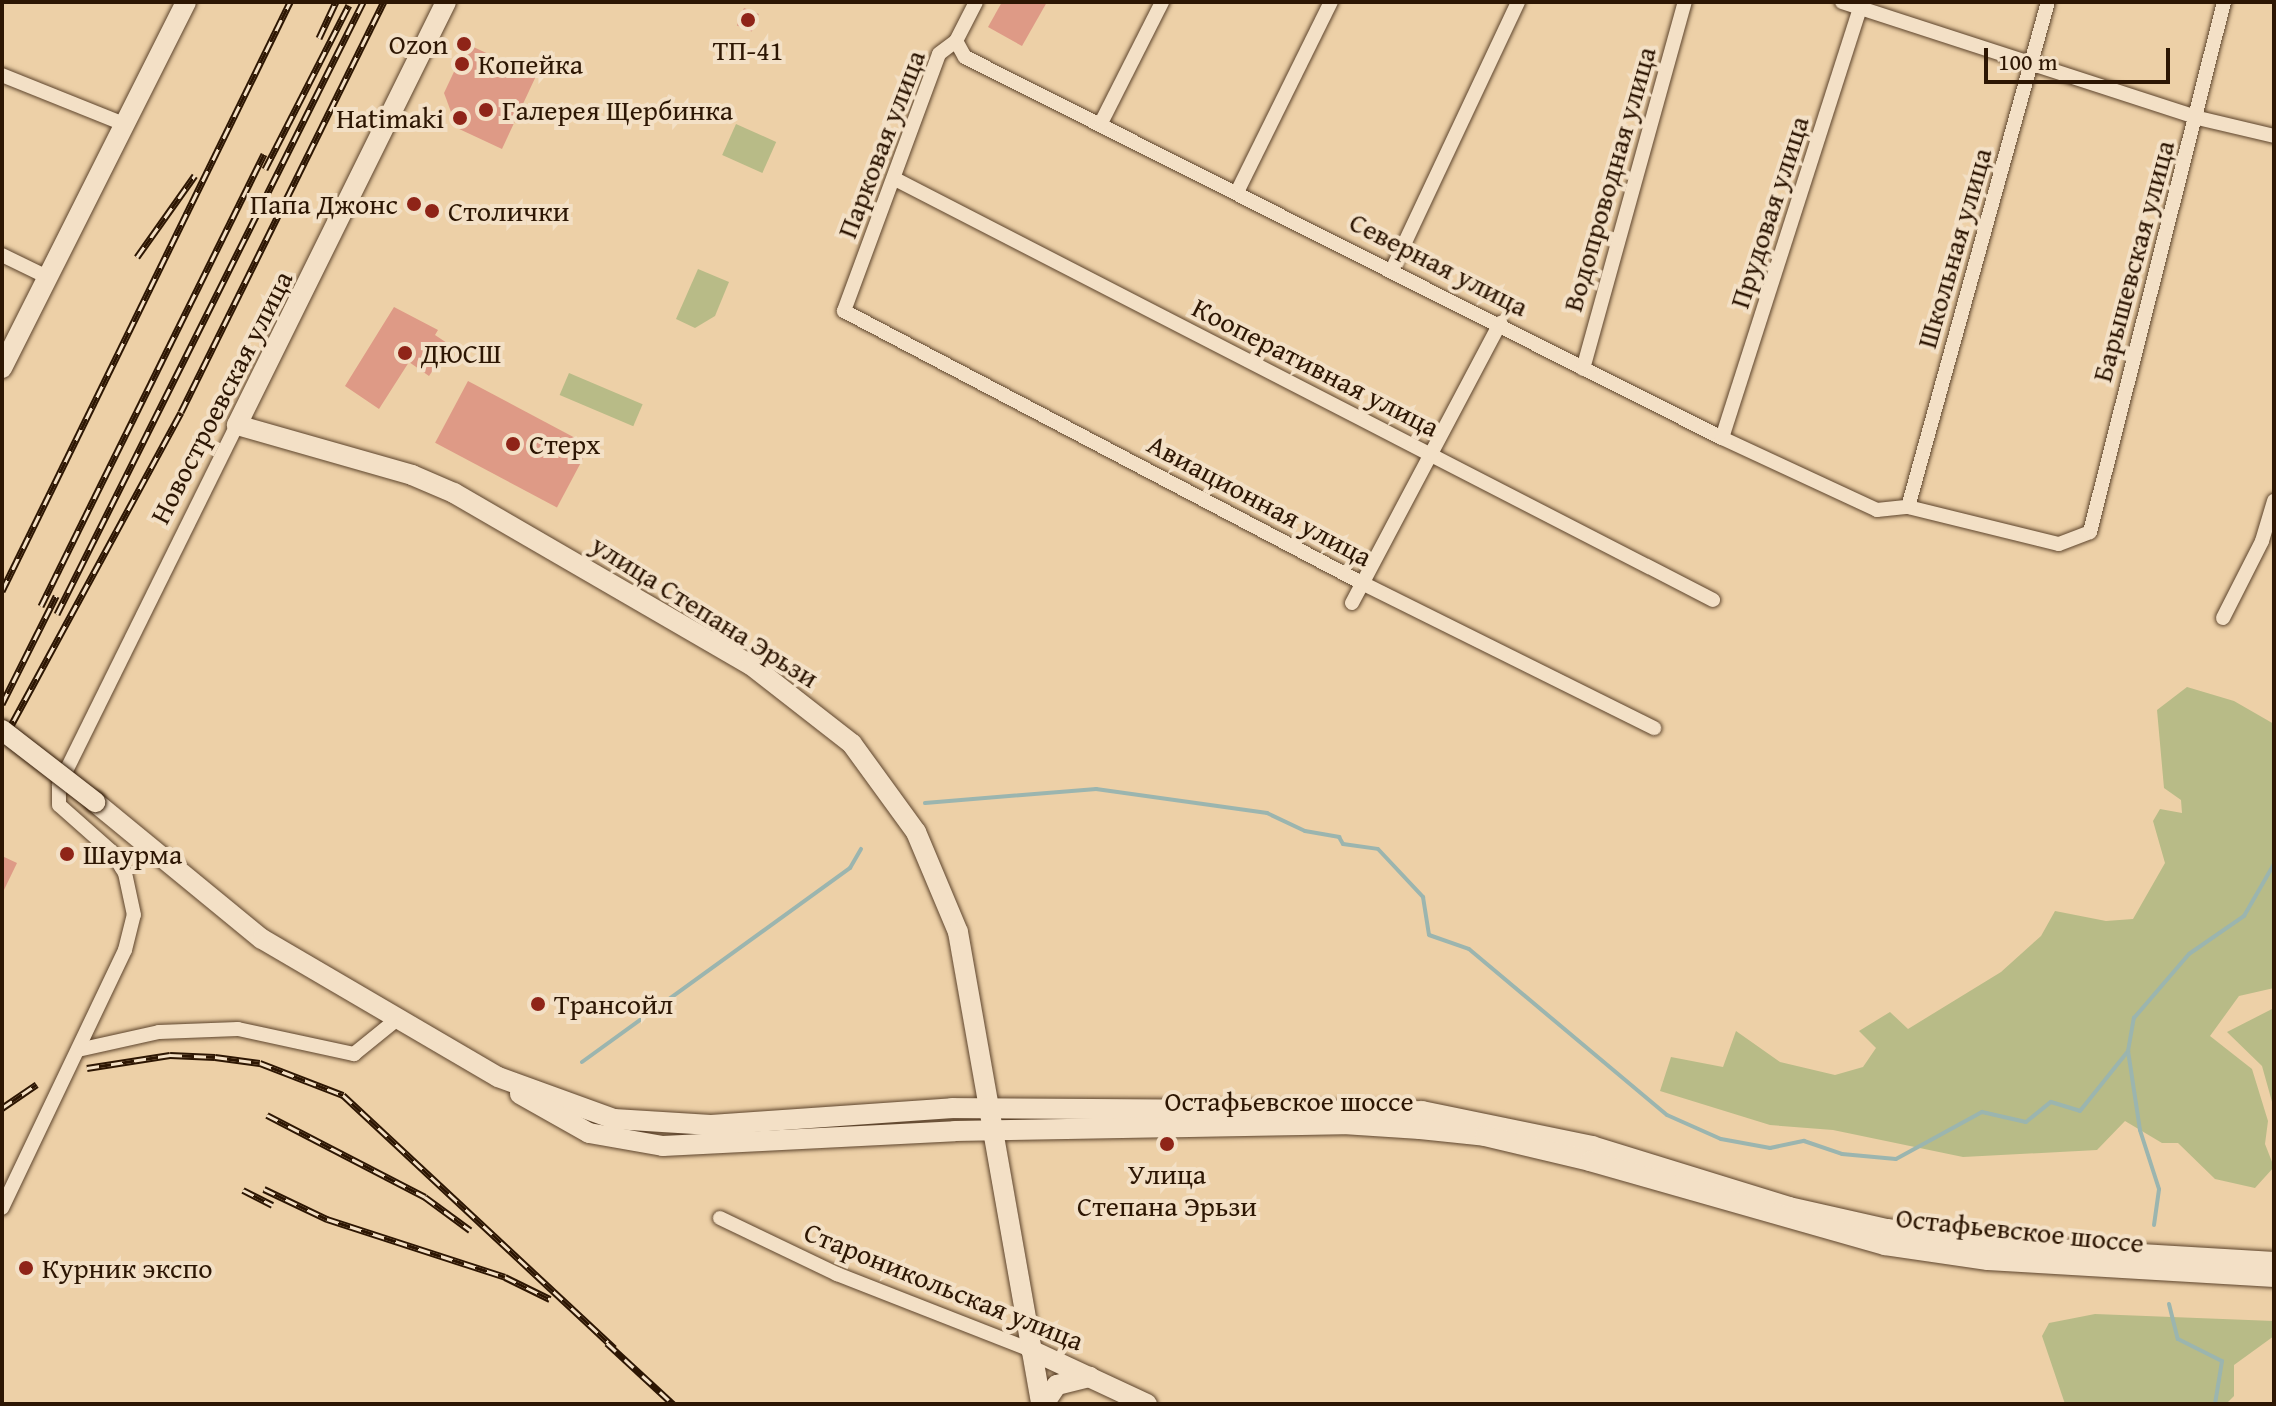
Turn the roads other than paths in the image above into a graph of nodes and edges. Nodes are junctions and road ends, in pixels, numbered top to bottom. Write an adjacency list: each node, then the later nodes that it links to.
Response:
1 (186, 2): 17 (main road)
2 (446, 2): 28 (main road, Новостроевская улица)
3 (976, 2): 12 (street, Парковая улица)
4 (1162, 2): 16 (street)
5 (1331, 2): 20 (street)
6 (1518, 2): 22 (street)
7 (1685, 2): 27 (street, Водопроводная улица)
8 (1842, 2): 11 (street)
9 (2048, 2): 13 (street, Школьная улица)
10 (2224, 2): 15 (street, Барышевская улица)
11 (1861, 6): 13 (street); 29 (street, Прудовая улица)
12 (956, 41): 16 (street, Северная улица); 19 (street, Парковая улица)
13 (2033, 62): 15 (street); 32 (street, Школьная улица)
14 (2, 75): 17 (street)
15 (2198, 118): 18 (street); 33 (street, Барышевская улица)
16 (1101, 123): 20 (street, Северная улица)
17 (124, 124): 23 (main road)
18 (2274, 136)
19 (895, 179): 24 (street, Парковая улица); 30 (street, Кооперативная улица)
20 (1238, 190): 22 (street, Северная улица)
21 (2, 255): 23 (street)
22 (1392, 270): 25 (street, Северная улица)
23 (45, 276): 26 (main road)
24 (844, 311): 34 (street, Авиационная улица)
25 (1500, 323): 27 (street, Северная улица); 30 (street)
26 (2, 368)
27 (1583, 369): 29 (street, Северная улица)
28 (237, 425): 41 (street, Новостроевская улица); 43 (main road, улица Степана Эрьзи)
29 (1722, 438): 32 (street, Северная улица)
30 (1430, 455): 34 (street); 35 (street, Кооперативная улица)
31 (2274, 501): 37 (street)
32 (1908, 507): 33 (street, Северная улица)
33 (2090, 532)
34 (1364, 584): 36 (street); 38 (street, Авиационная улица)
35 (1713, 600)
36 (1352, 603)
37 (2223, 618)
38 (1654, 728)
39 (2, 730): 40 (main road, Остафьевское шоссе, bridge)
40 (396, 1020): 41 (street); 42 (main road, Остафьевское шоссе)
41 (78, 1050): 45 (street)
42 (498, 1077): 43 (main road, Остафьевское шоссе); 44 (main road, Остафьевское шоссе)
43 (991, 1107): 44 (main road, улица Степана Эрьзи); 47 (main road, Остафьевское шоссе)
44 (996, 1131): 48 (main road, Остафьевское шоссе); 49 (main road, улица Степана Эрьзи)
45 (2, 1208)
46 (720, 1218): 49 (street, Староникольская улица)
47 (2274, 1262)
48 (2274, 1277)
49 (1031, 1350): 50 (main road, Староникольская улица); 51 (main road, улица Степана Эрьзи)
50 (1090, 1377): 51 (main road); 52 (main road, Староникольская улица)
51 (1042, 1404)
52 (1147, 1404)

